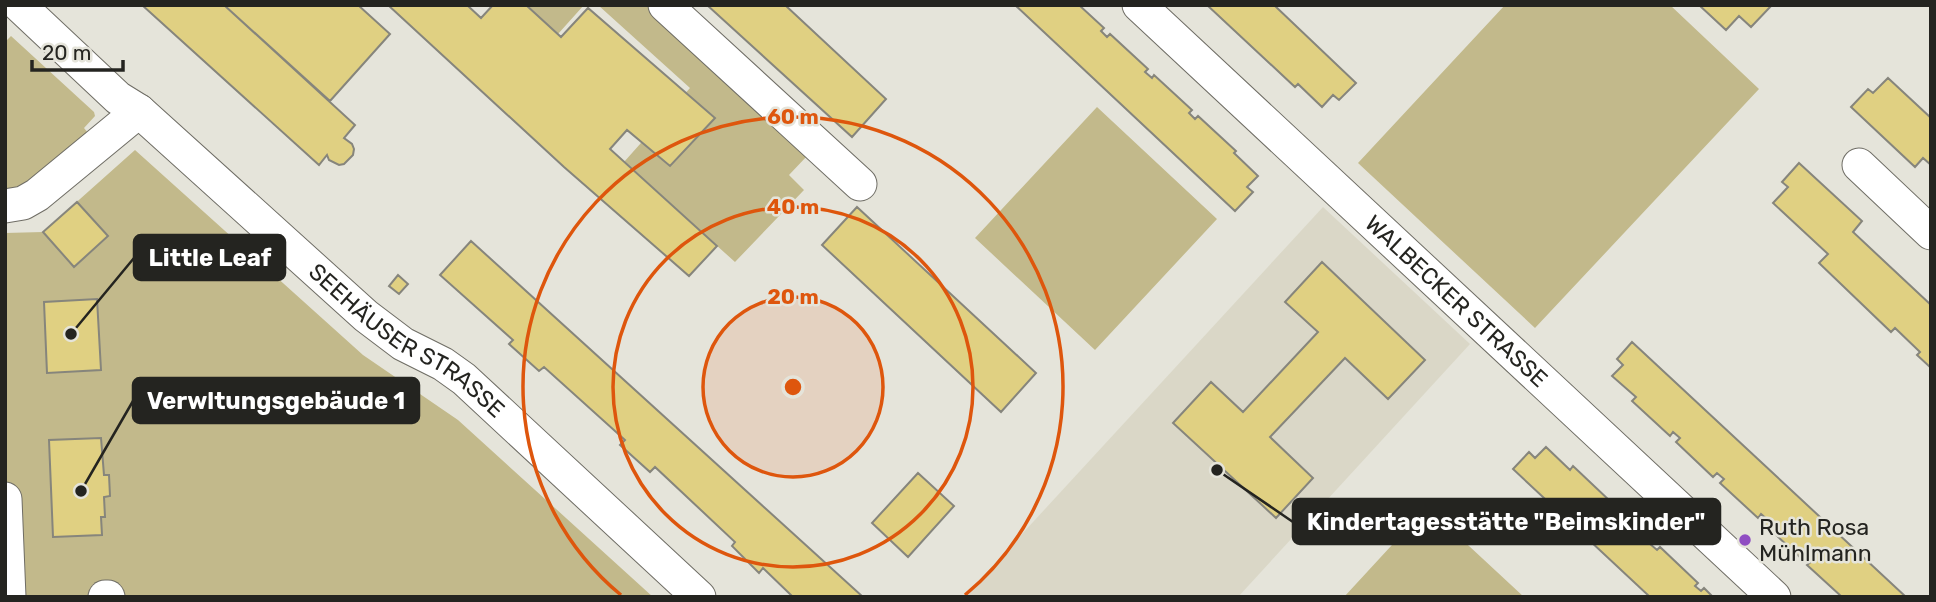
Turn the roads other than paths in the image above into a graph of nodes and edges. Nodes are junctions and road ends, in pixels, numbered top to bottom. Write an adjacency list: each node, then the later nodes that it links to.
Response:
1 (19, 5): 4 (street, SEEHÄUSER STRASSE)
2 (665, 5): 6 (street)
3 (1139, 5): 12 (street, WALBECKER STRASSE)
4 (139, 111): 7 (street); 11 (street, SEEHÄUSER STRASSE)
5 (1859, 165): 8 (street)
6 (860, 184)
7 (5, 206)
8 (1931, 233)
9 (5, 499): 10 (street)
10 (9, 597)
11 (699, 597)
12 (1774, 597)

